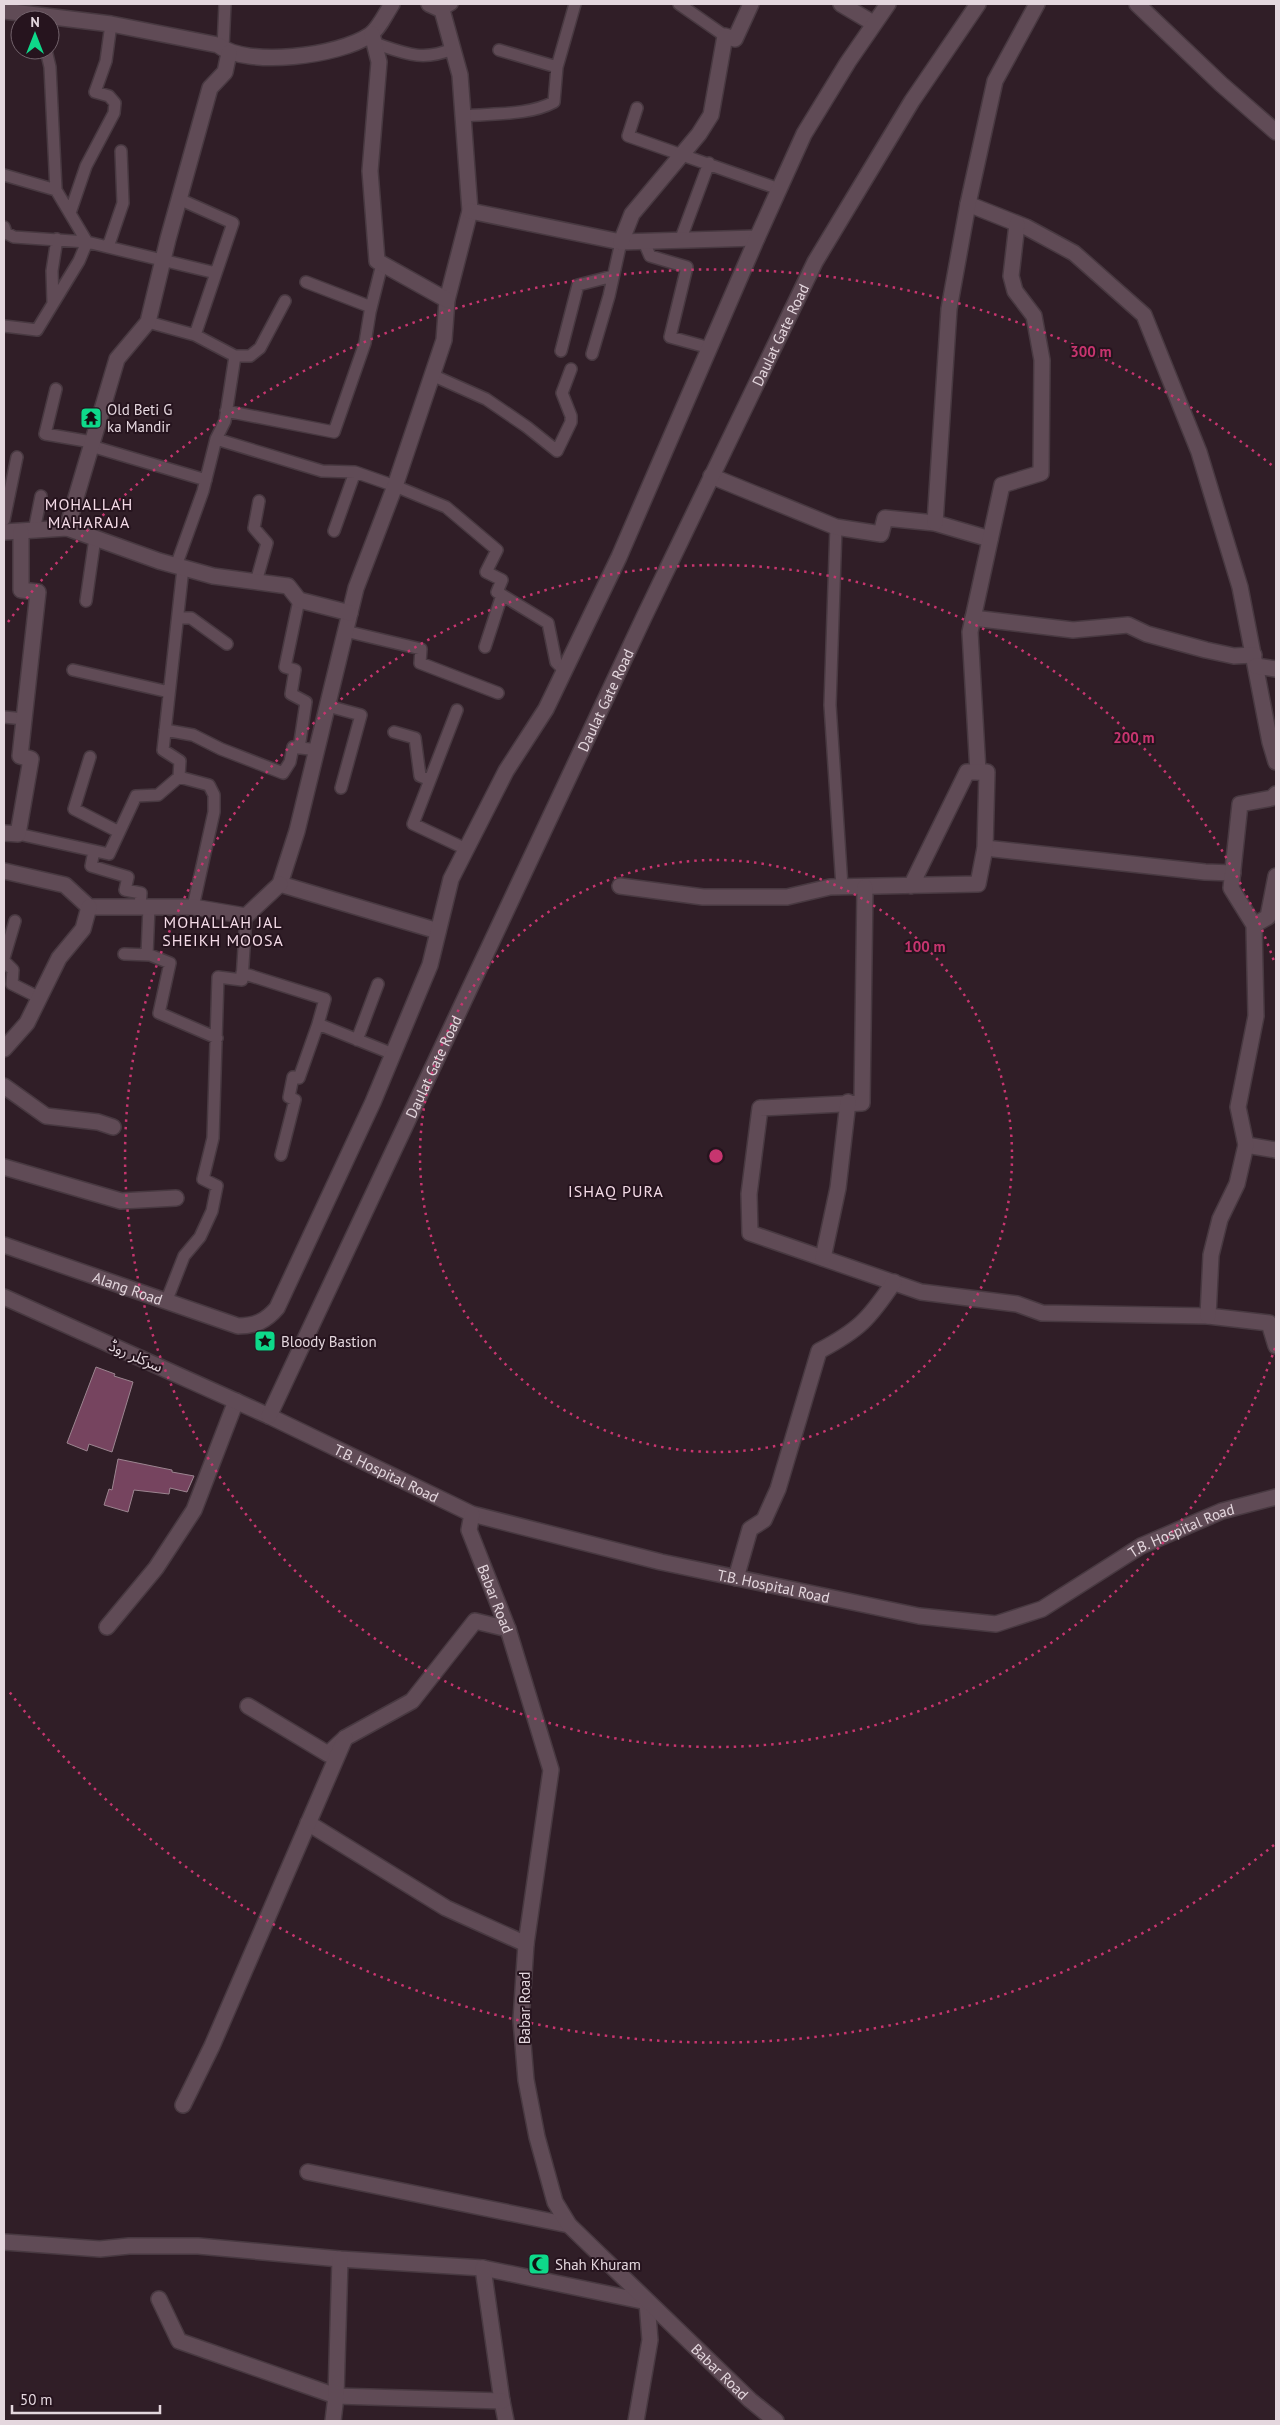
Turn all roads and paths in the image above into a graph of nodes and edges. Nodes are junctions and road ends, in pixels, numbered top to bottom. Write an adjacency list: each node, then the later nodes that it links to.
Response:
1 (225, 4): 19 (lane)
2 (392, 4): 16 (street)
3 (575, 4): 21 (lane)
4 (679, 4): 15 (lane)
5 (751, 4): 15 (street)
6 (841, 4): 13 (street)
7 (888, 4): 13 (street)
8 (978, 4): 68 (street, Daulat Gate Road)
9 (1037, 4): 32 (street)
10 (1137, 4): 24 (street)
11 (441, 6): 17 (street)
12 (60, 20): 14 (street)
13 (874, 23): 29 (street)
14 (111, 24): 19 (street); 34 (lane)
15 (725, 36): 26 (street)
16 (373, 38): 17 (lane); 19 (street); 45 (street)
17 (452, 49): 23 (street)
18 (499, 50): 21 (lane)
19 (226, 51): 31 (street)
20 (48, 60): 30 (lane)
21 (557, 67): 23 (lane)
22 (636, 108): 26 (lane)
23 (463, 116): 33 (street)
24 (1276, 132)
25 (121, 150): 43 (lane)
26 (682, 154): 27 (lane); 41 (street)
27 (709, 163): 29 (lane); 39 (lane)
28 (4, 175): 30 (lane)
29 (779, 189): 37 (street)
30 (56, 190): 34 (lane)
31 (179, 199): 44 (street); 46 (lane)
32 (968, 204): 35 (street); 74 (street)
33 (470, 211): 41 (street); 49 (street)
34 (70, 213): 40 (lane)
35 (1017, 224): 81 (street); 93 (street)
36 (4, 227): 38 (lane)
37 (757, 238): 39 (street); 56 (street)
38 (57, 239): 40 (lane); 51 (lane)
39 (680, 241): 42 (street)
40 (87, 242): 43 (lane); 51 (lane)
41 (621, 242): 42 (street); 47 (lane)
42 (644, 242): 56 (lane)
43 (108, 247): 44 (lane)
44 (163, 259): 46 (lane); 53 (street)
45 (382, 264): 49 (street); 52 (lane)
46 (216, 274): 55 (lane)
47 (614, 276): 57 (lane); 58 (lane)
48 (306, 282): 52 (lane)
49 (447, 300): 61 (street)
50 (285, 301): 59 (lane)
51 (53, 302): 54 (lane)
52 (371, 307): 63 (lane)
53 (148, 322): 55 (lane); 65 (street)
54 (4, 326)
55 (195, 335): 59 (lane)
56 (710, 348): 96 (street)
57 (561, 350)
58 (592, 354)
59 (235, 356): 63 (lane)
60 (571, 369): 61 (lane)
61 (432, 375): 70 (street)
62 (56, 389): 65 (lane)
63 (226, 411): 64 (lane)
64 (216, 439): 67 (lane); 69 (lane)
65 (92, 444): 69 (lane); 76 (street)
66 (18, 457): 73 (lane)
67 (355, 472): 70 (lane); 79 (lane)
68 (711, 476): 75 (street); 161 (street, Daulat Gate Road)
69 (206, 480): 82 (lane)
70 (395, 486): 84 (lane); 87 (street)
71 (41, 496): 77 (lane)
72 (259, 501): 83 (lane)
73 (4, 520)
74 (935, 523): 75 (street); 81 (street)
75 (836, 527): 125 (lane)
76 (67, 528): 77 (street); 80 (street)
77 (27, 531): 78 (street); 102 (street)
78 (4, 532)
79 (334, 532)
80 (96, 538): 82 (street); 86 (lane)
81 (990, 539): 89 (street)
82 (180, 567): 83 (street); 88 (lane)
83 (256, 582): 85 (street)
84 (502, 595): 92 (lane); 96 (lane)
85 (299, 600): 87 (street); 105 (lane)
86 (86, 601)
87 (350, 613): 90 (street)
88 (178, 618): 91 (lane); 97 (lane)
89 (973, 618): 93 (street); 109 (street)
90 (346, 631): 98 (lane); 99 (street)
91 (227, 644)
92 (485, 647)
93 (1255, 660): 94 (street); 108 (street)
94 (1276, 669)
95 (73, 670): 97 (lane)
96 (564, 670): 117 (street)
97 (169, 692): 103 (lane)
98 (498, 693)
99 (328, 706): 106 (street); 112 (lane)
100 (456, 710): 111 (lane)
101 (4, 717): 102 (lane)
102 (24, 719): 115 (street)
103 (165, 730): 105 (lane); 110 (lane)
104 (394, 732): 111 (lane)
105 (299, 748): 106 (lane)
106 (317, 750): 122 (street)
107 (90, 757): 114 (lane)
108 (1276, 762)
109 (978, 772): 116 (street); 124 (street)
110 (179, 777): 114 (lane); 129 (lane)
111 (430, 780): 117 (lane)
112 (341, 788)
113 (1276, 794): 120 (street)
114 (119, 832): 118 (lane)
115 (11, 834): 118 (lane)
116 (985, 848): 120 (street); 124 (street)
117 (466, 849): 133 (street)
118 (94, 851): 128 (lane)
119 (4, 872): 127 (street)
120 (1233, 873): 132 (street)
121 (1276, 876): 132 (street)
122 (280, 884): 130 (street); 133 (street)
123 (620, 886): 125 (street)
124 (911, 886): 126 (street)
125 (842, 887): 126 (street)
126 (865, 887): 146 (street)
127 (89, 907): 128 (street); 139 (street)
128 (144, 907): 129 (street); 135 (lane)
129 (193, 907): 130 (street)
130 (246, 916): 137 (lane)
131 (16, 921): 136 (lane)
132 (1254, 925): 148 (street)
133 (438, 931): 144 (street)
134 (124, 954): 135 (lane)
135 (147, 955): 141 (lane)
136 (4, 960): 139 (lane)
137 (242, 973): 140 (lane); 141 (lane)
138 (378, 984): 142 (lane)
139 (40, 998): 143 (street)
140 (318, 1024): 142 (lane); 150 (lane)
141 (216, 1038): 157 (lane)
142 (358, 1040): 144 (lane)
143 (4, 1049)
144 (393, 1054): 157 (street, Alang Road)
145 (4, 1086): 147 (street)
146 (848, 1102): 154 (street); 154 (street)
147 (113, 1127)
148 (1246, 1145): 149 (street); 158 (street)
149 (1276, 1150)
150 (281, 1155)
151 (4, 1167): 152 (street)
152 (176, 1198)
153 (4, 1245): 157 (street, Alang Road)
154 (823, 1258): 155 (street)
155 (894, 1282): 158 (street); 164 (street)
156 (4, 1297): 160 (street, سرکلر روڈ)
157 (166, 1302)
158 (1208, 1316): 159 (street)
159 (1276, 1346)
160 (236, 1401): 161 (street, سرکلر روڈ); 165 (street)
161 (269, 1416): 163 (street, T.B. Hospital Road)
162 (1276, 1497): 164 (street, T.B. Hospital Road)
163 (472, 1514): 164 (street, T.B. Hospital Road); 166 (street, Babar Road)
164 (736, 1578)
165 (107, 1627)
166 (508, 1629): 168 (street); 170 (street, Babar Road)
167 (248, 1706): 168 (street)
168 (345, 1738): 169 (street)
169 (308, 1823): 170 (street); 171 (street)
170 (526, 1944): 173 (street, Babar Road)
171 (184, 2106)
172 (308, 2172): 173 (street)
173 (569, 2225): 178 (street, Babar Road)
174 (4, 2242): 175 (street)
175 (340, 2259): 176 (street); 179 (street)
176 (483, 2268): 178 (street); 180 (street)
177 (159, 2298): 179 (street)
178 (647, 2302): 183 (street); 184 (street, Babar Road)
179 (336, 2396): 180 (street); 181 (street)
180 (502, 2401): 182 (street)
181 (333, 2421)
182 (506, 2421)
183 (636, 2421)
184 (776, 2421)

